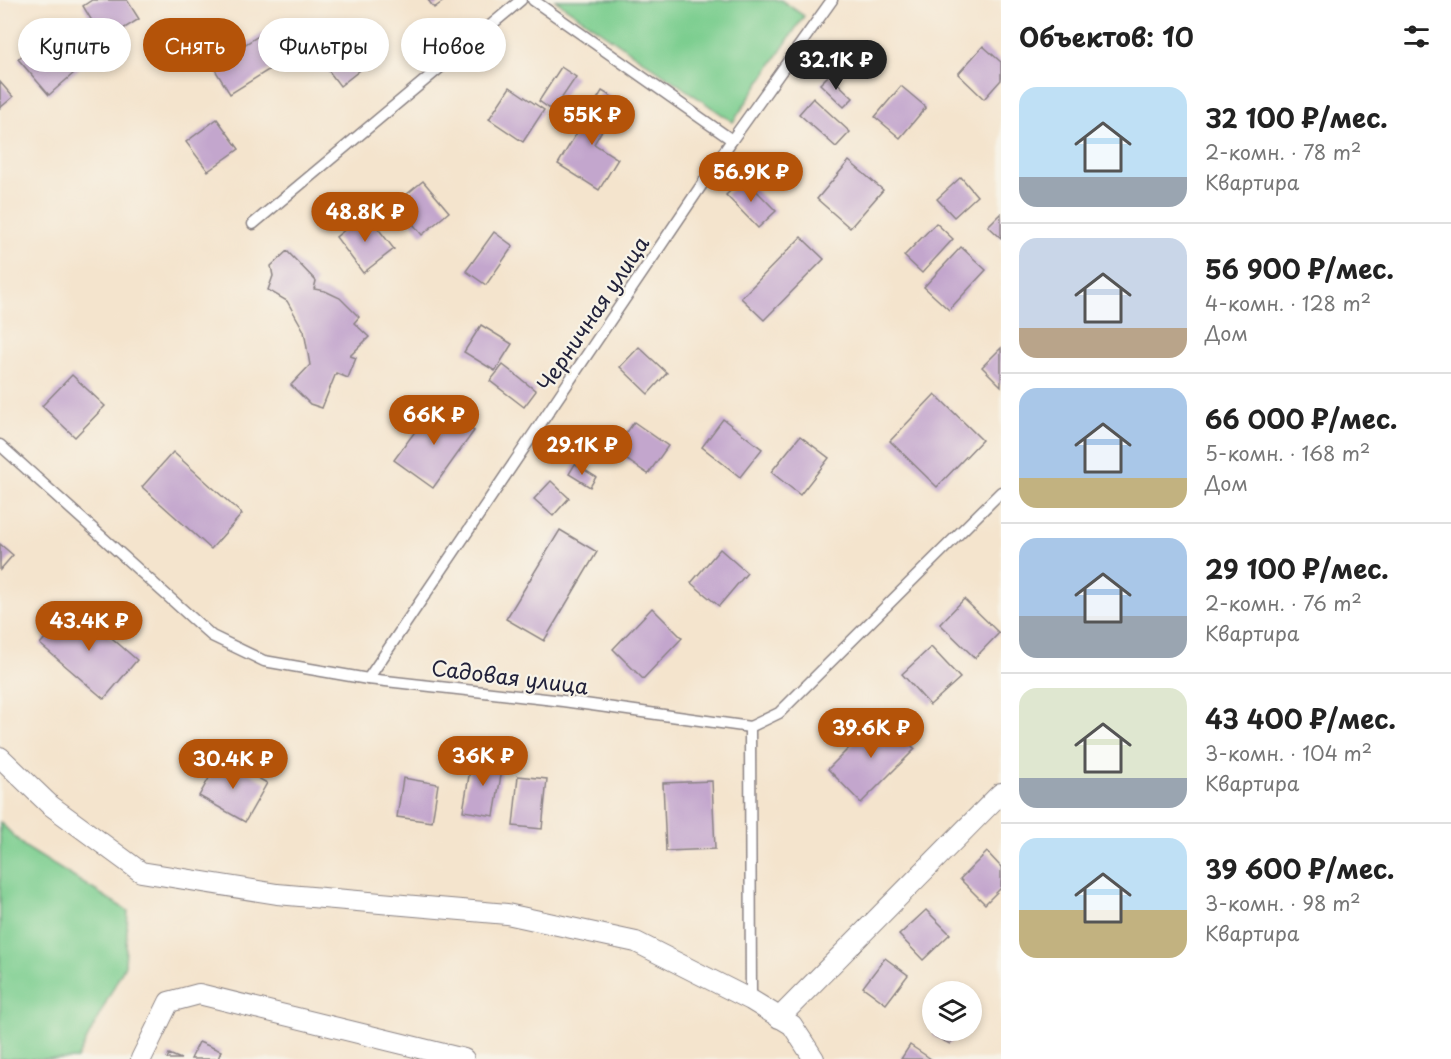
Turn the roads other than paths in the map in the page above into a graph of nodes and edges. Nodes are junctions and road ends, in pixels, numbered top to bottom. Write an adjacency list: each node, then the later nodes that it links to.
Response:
1 (521, 0): 5 (lane)
2 (533, 0): 4 (lane)
3 (832, 0): 4 (lane, Черничная улица)
4 (732, 141): 8 (lane, Черничная улица)
5 (253, 224)
6 (0, 445): 8 (lane, Садовая улица)
7 (1001, 492): 9 (lane)
8 (368, 679): 9 (lane, Садовая улица)
9 (750, 727): 12 (lane)
10 (0, 757): 12 (street)
11 (1001, 793): 13 (street)
12 (751, 1000): 13 (street)
13 (779, 1018): 16 (street)
14 (453, 1058): 15 (street)
15 (141, 1059)
16 (814, 1059)

